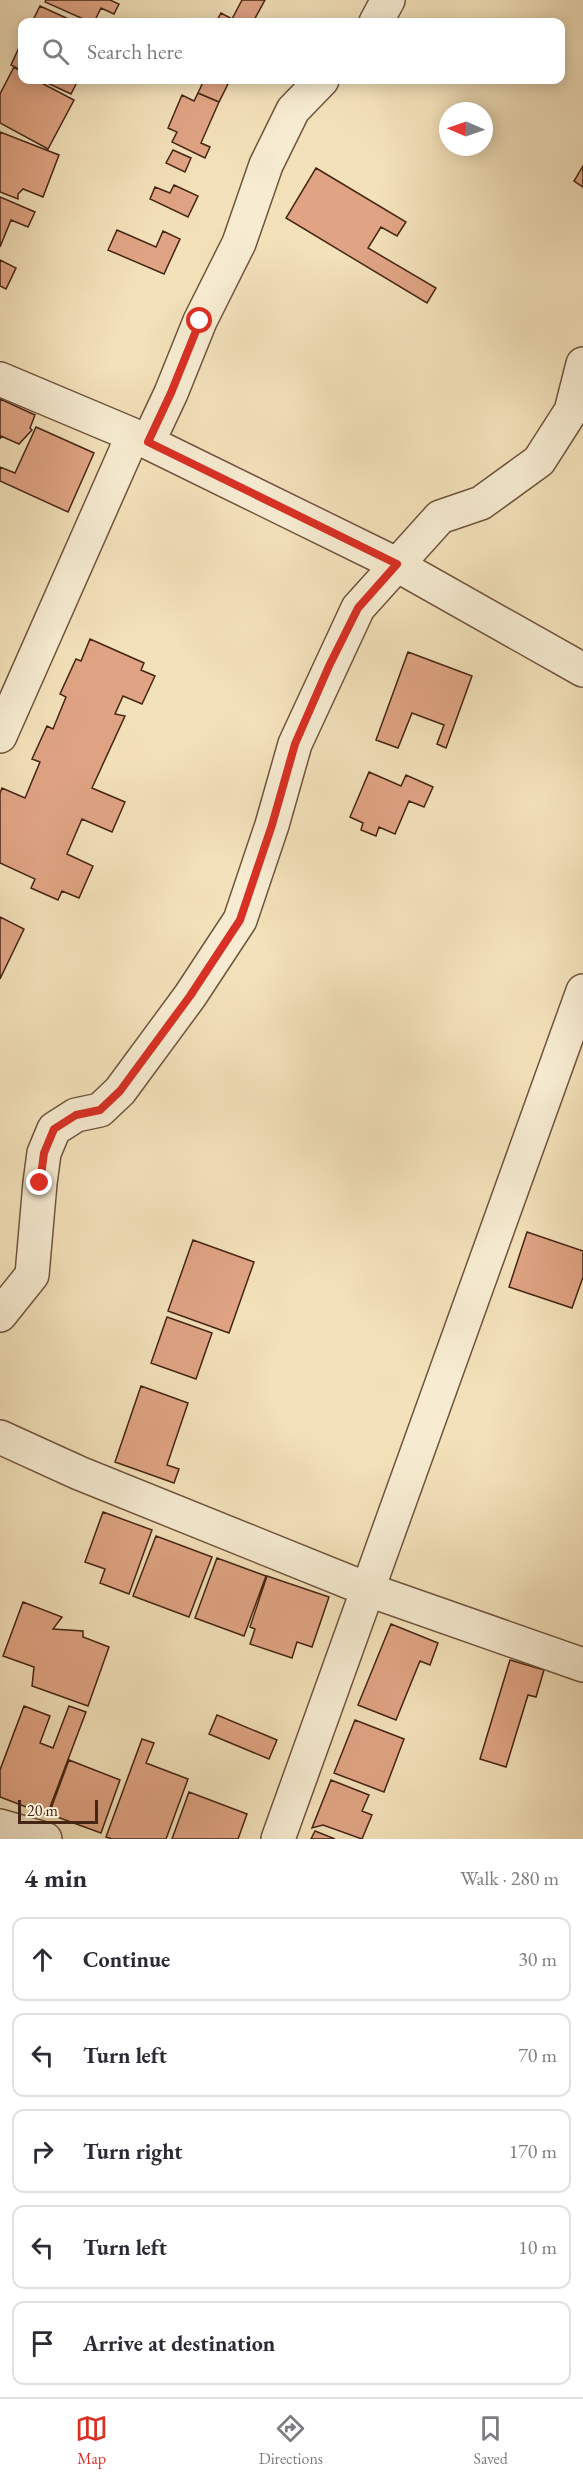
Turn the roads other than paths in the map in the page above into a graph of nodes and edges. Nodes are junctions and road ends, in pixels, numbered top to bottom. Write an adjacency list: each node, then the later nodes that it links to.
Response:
1 (388, 0): 2 (street)
2 (378, 18)
3 (318, 84): 6 (street)
4 (583, 364): 7 (street)
5 (0, 379): 6 (street)
6 (140, 438): 7 (street); 9 (street)
7 (397, 564): 8 (street); 11 (street)
8 (583, 670)
9 (0, 736)
10 (583, 991): 13 (street)
11 (0, 1315)
12 (0, 1437): 13 (street)
13 (369, 1590): 14 (street); 17 (street)
14 (583, 1665)
15 (0, 1826): 16 (street)
16 (45, 1839)
17 (278, 1839)

